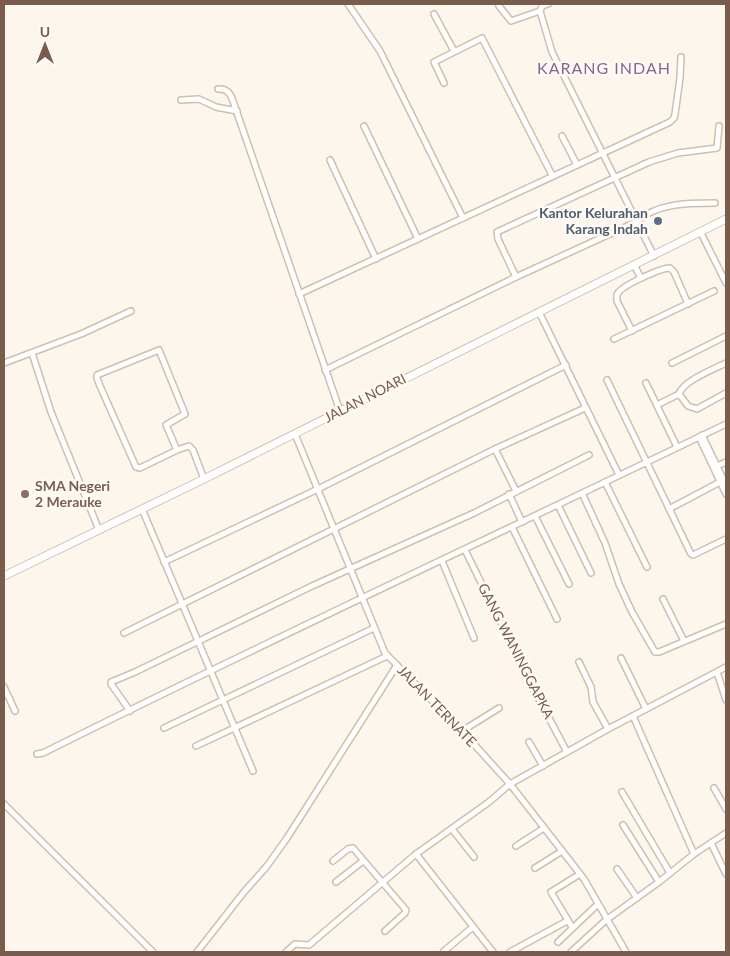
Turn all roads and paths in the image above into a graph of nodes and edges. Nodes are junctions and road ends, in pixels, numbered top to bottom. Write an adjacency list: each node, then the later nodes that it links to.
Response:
1 (348, 4): 21 (street)
2 (548, 4): 4 (street)
3 (499, 6): 4 (street)
4 (540, 11): 15 (street)
5 (434, 14): 6 (street)
6 (454, 51): 8 (street); 18 (street)
7 (681, 58): 15 (street)
8 (444, 83)
9 (218, 89): 11 (street)
10 (181, 100): 11 (street)
11 (237, 111): 33 (street)
12 (364, 126): 25 (street)
13 (719, 126): 19 (street)
14 (562, 136): 17 (street)
15 (602, 154): 17 (street); 19 (street)
16 (330, 160): 27 (street)
17 (576, 165): 18 (street)
18 (552, 175): 21 (street)
19 (614, 177): 23 (street); 29 (street)
20 (715, 203): 23 (street)
21 (463, 218): 25 (street)
22 (726, 220): 24 (street, JALAN NOARI)
23 (636, 222): 26 (street); 29 (street)
24 (701, 233): 26 (street, JALAN NOARI); 31 (street)
25 (418, 239): 27 (street)
26 (654, 256): 28 (street, JALAN NOARI)
27 (376, 259): 33 (street)
28 (634, 265): 30 (street); 36 (street, JALAN NOARI)
29 (516, 277): 45 (street)
30 (641, 278): 34 (street); 37 (street)
31 (726, 283)
32 (714, 291): 34 (street)
33 (300, 294): 45 (street)
34 (688, 304): 37 (street)
35 (131, 311): 40 (street)
36 (539, 312): 44 (street); 52 (street, JALAN NOARI)
37 (632, 331): 39 (street)
38 (726, 336): 42 (street)
39 (614, 339)
40 (32, 353): 43 (street); 79 (street)
41 (726, 362): 49 (street)
42 (672, 363)
43 (4, 364)
44 (566, 365): 51 (street); 68 (street)
45 (325, 370): 52 (street)
46 (607, 380): 60 (street)
47 (646, 383): 50 (street)
48 (726, 393): 49 (street)
49 (679, 394): 50 (street)
50 (657, 406): 56 (street)
51 (585, 408): 57 (street); 63 (street)
52 (340, 411): 54 (street, JALAN NOARI)
53 (726, 424): 55 (street)
54 (295, 434): 64 (street, JALAN NOARI); 68 (street, JALAN TERNATE)
55 (700, 436): 56 (street); 62 (street); 66 (street)
56 (677, 447): 60 (street)
57 (495, 449): 69 (street); 80 (street)
58 (177, 450): 58 (street); 64 (street)
59 (589, 455): 69 (street)
60 (648, 462): 63 (street); 75 (street)
61 (726, 462): 62 (street)
62 (717, 466): 67 (street)
63 (619, 475): 65 (street)
64 (204, 479): 74 (street, JALAN NOARI)
65 (605, 482): 70 (street); 85 (street)
66 (720, 482): 72 (street); 75 (street)
67 (726, 485)
68 (318, 490): 80 (street, JALAN TERNATE); 84 (street)
69 (516, 491): 71 (street)
70 (582, 493): 73 (street); 99 (street)
71 (509, 494): 77 (street); 86 (street)
72 (726, 494)
73 (558, 504): 76 (street); 87 (street)
74 (142, 508): 79 (street, JALAN NOARI); 84 (street)
75 (669, 509): 81 (street)
76 (534, 516): 77 (street); 89 (street)
77 (522, 522): 78 (street)
78 (512, 527): 82 (street); 93 (street)
79 (99, 530): 88 (street, JALAN NOARI)
80 (335, 530): 86 (street, JALAN TERNATE); 92 (street)
81 (726, 539)
82 (465, 550): 83 (street); 121 (street, GANG WANINGGAPKA)
83 (442, 561): 90 (street); 97 (street)
84 (164, 562): 92 (street)
85 (646, 567)
86 (350, 569): 90 (street, JALAN TERNATE); 98 (street)
87 (591, 573)
88 (4, 576)
89 (569, 584)
90 (362, 599): 95 (street, JALAN TERNATE); 105 (street)
91 (663, 599): 99 (street)
92 (182, 604): 96 (street); 98 (street)
93 (557, 619)
94 (726, 624): 99 (street)
95 (374, 628): 100 (street, JALAN TERNATE); 108 (street)
96 (124, 634)
97 (474, 638)
98 (198, 641): 105 (street); 113 (street)
99 (684, 641)
100 (387, 656): 103 (street, JALAN TERNATE); 116 (street)
101 (621, 658): 111 (street)
102 (579, 662): 117 (street)
103 (397, 665): 118 (street, JALAN TERNATE); 160 (street)
104 (726, 667): 106 (street)
105 (210, 671): 108 (street); 113 (street)
106 (717, 672): 109 (street); 111 (street)
107 (4, 687): 112 (street)
108 (222, 699): 115 (street); 116 (street)
109 (726, 700)
110 (499, 708): 118 (street)
111 (646, 709): 114 (street)
112 (15, 711)
113 (130, 711): 122 (street)
114 (633, 716): 117 (street); 138 (street)
115 (164, 728)
116 (235, 729): 120 (street); 124 (street)
117 (608, 729): 121 (street)
118 (462, 731): 125 (street, JALAN TERNATE)
119 (529, 742): 123 (street)
120 (196, 746)
121 (567, 752): 123 (street)
122 (37, 754)
123 (543, 766): 125 (street)
124 (253, 770)
125 (510, 784): 131 (street, JALAN TERNATE); 132 (street)
126 (714, 788): 129 (street)
127 (622, 792): 144 (street)
128 (4, 804): 159 (street)
129 (726, 809)
130 (623, 825): 149 (street)
131 (544, 828): 135 (street); 136 (street, JALAN TERNATE)
132 (452, 829): 137 (street); 139 (street)
133 (726, 833): 134 (street)
134 (710, 843): 138 (street); 146 (street)
135 (516, 846)
136 (562, 852): 142 (street); 145 (street, JALAN TERNATE)
137 (416, 854): 148 (street); 154 (street)
138 (694, 854): 144 (street)
139 (474, 857)
140 (333, 861): 141 (street)
141 (364, 861): 147 (street); 148 (street)
142 (535, 868)
143 (616, 869): 150 (street)
144 (670, 873): 149 (street)
145 (580, 874): 151 (street, JALAN TERNATE); 153 (street)
146 (726, 874)
147 (336, 882)
148 (382, 882): 156 (street); 161 (street)
149 (659, 882): 150 (street)
150 (637, 898): 152 (street)
151 (598, 904): 152 (street, JALAN TERNATE); 155 (street)
152 (606, 920): 164 (street); 165 (street, JALAN TERNATE)
153 (567, 921): 155 (street); 163 (street)
154 (473, 927): 158 (street); 162 (street)
155 (572, 927): 157 (street)
156 (385, 931)
157 (558, 942)
158 (444, 951)
159 (153, 952)
160 (197, 952)
161 (286, 952)
162 (493, 952)
163 (510, 952)
164 (571, 952)
165 (626, 952)

